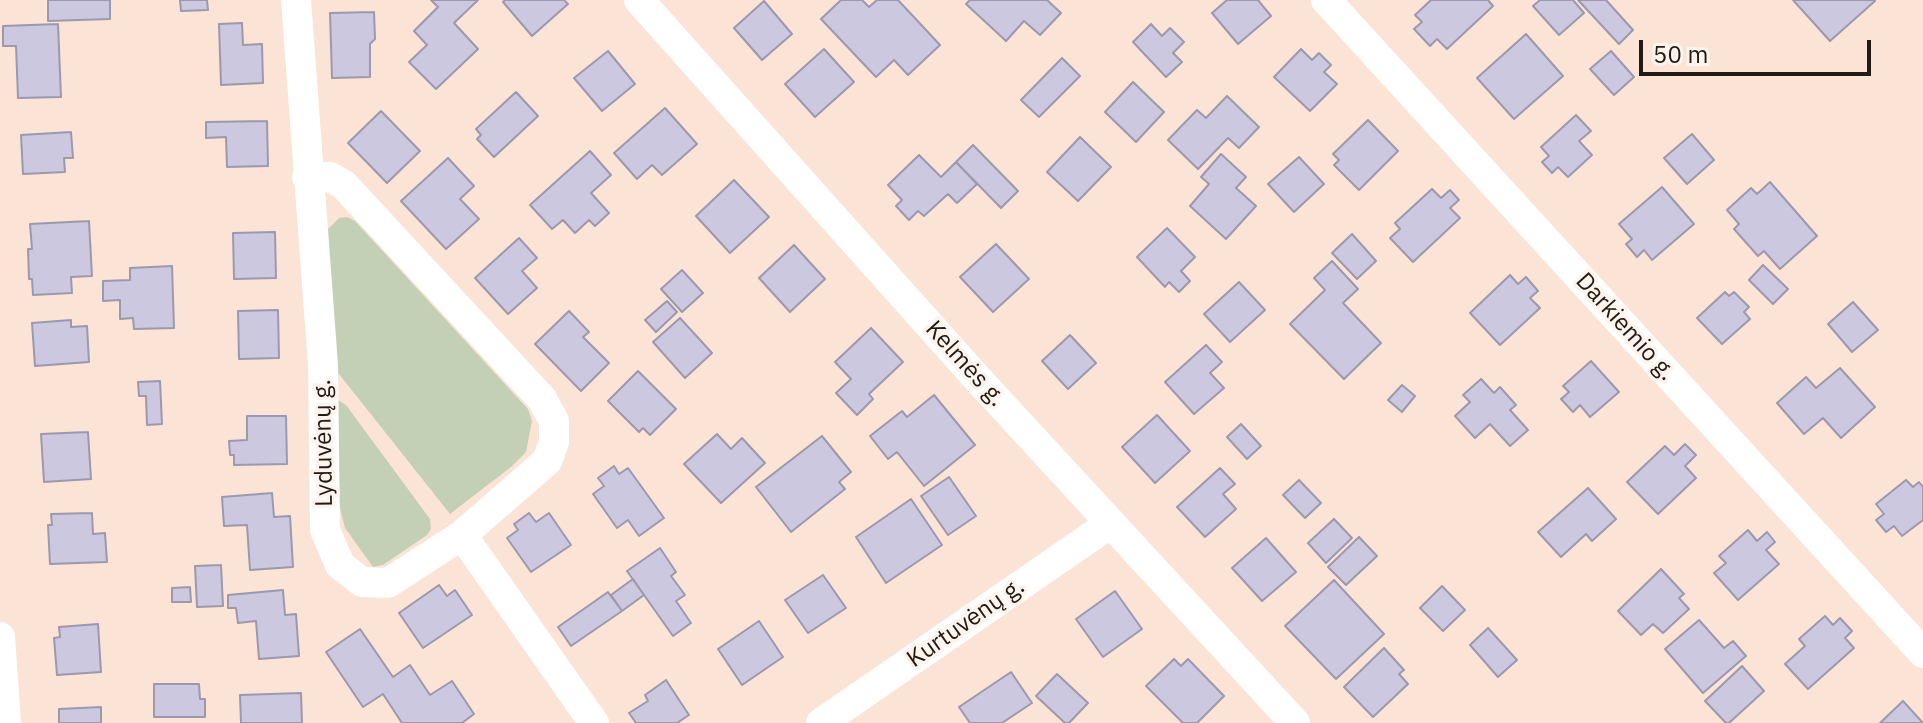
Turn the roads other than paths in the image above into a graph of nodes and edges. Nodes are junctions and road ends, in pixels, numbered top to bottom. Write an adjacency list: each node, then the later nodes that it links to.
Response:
1 (296, 0): 4 (street, Lyduvėnų g.)
2 (639, 0): 5 (street, Kelmės g.)
3 (1326, 0): 8 (street, Darkiemio g.)
4 (307, 177): 6 (street, Lyduvėnų g.); 6 (street, Lyduvėnų g.)
5 (1111, 523): 11 (street, Kurtuvėnų g.); 12 (street, Kelmės g.)
6 (462, 535): 10 (street)
7 (0, 637): 9 (street)
8 (1923, 653)
9 (6, 723)
10 (594, 723)
11 (821, 723)
12 (1295, 723)

